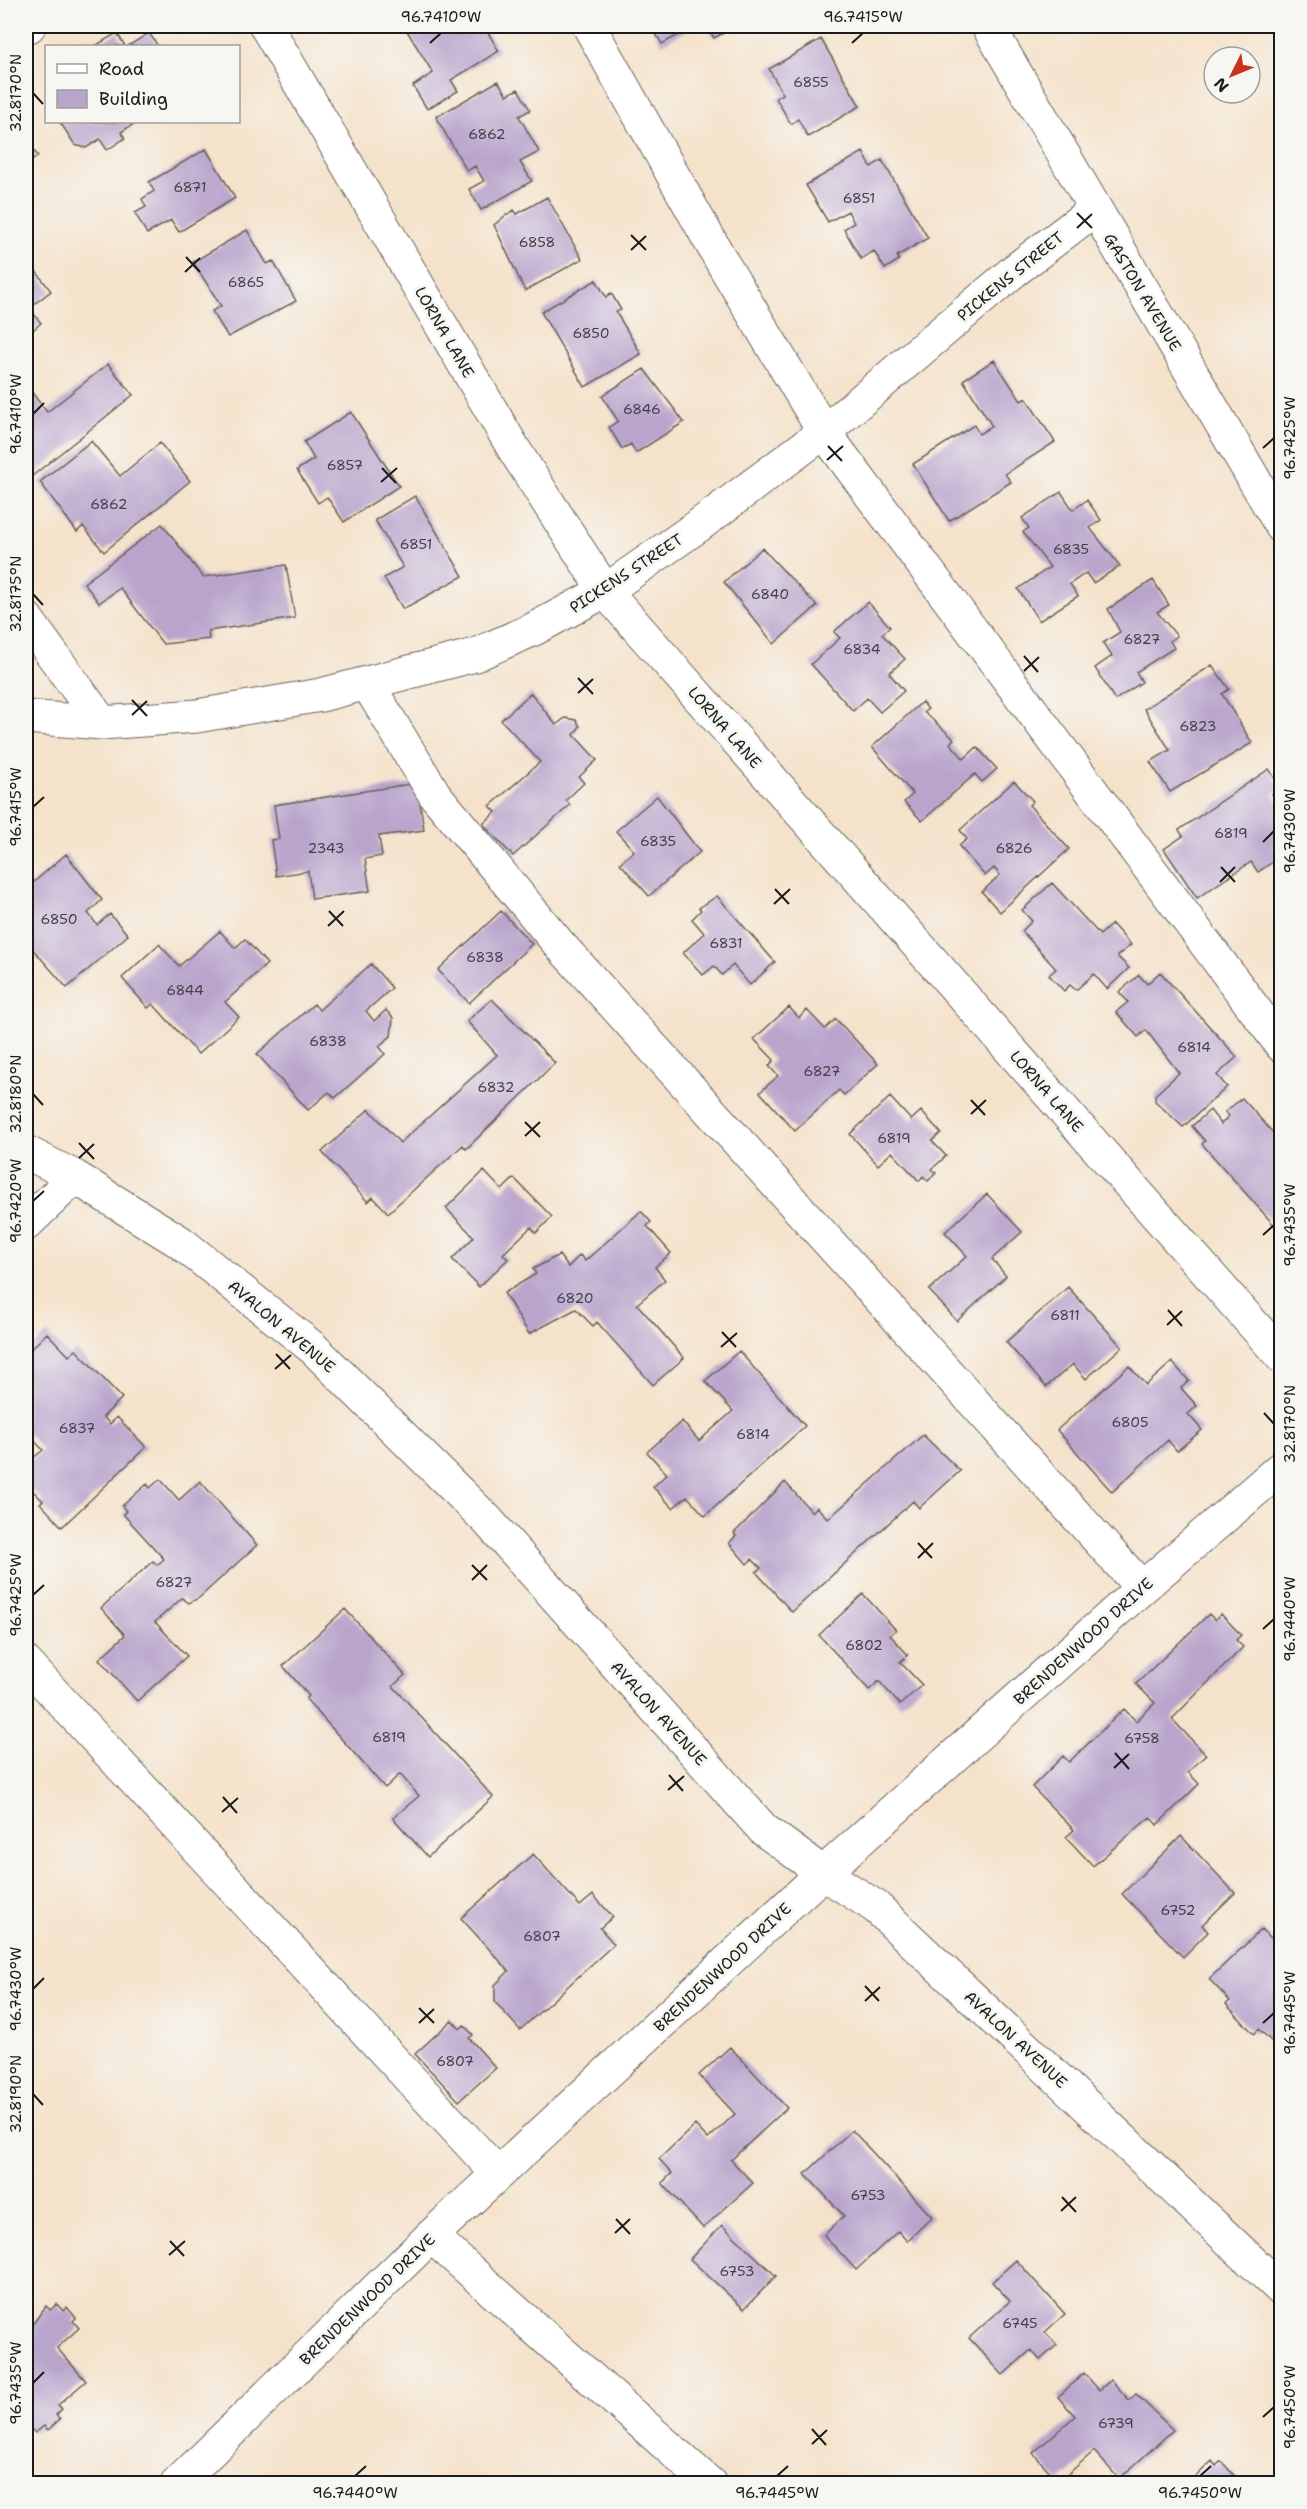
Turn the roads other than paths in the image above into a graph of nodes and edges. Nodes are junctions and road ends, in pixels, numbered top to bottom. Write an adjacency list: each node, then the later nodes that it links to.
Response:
1 (266, 26): 7 (street, LORNA LANE)
2 (589, 26): 5 (street)
3 (988, 26): 4 (street, GASTON AVENUE)
4 (1094, 210): 5 (street, PICKENS STREET); 6 (street, GASTON AVENUE)
5 (824, 432): 7 (street, PICKENS STREET); 12 (street)
6 (1281, 527)
7 (605, 591): 9 (street, PICKENS STREET); 16 (street, LORNA LANE)
8 (26, 618): 11 (street)
9 (367, 683): 11 (street, PICKENS STREET); 18 (street)
10 (26, 717): 11 (street, PICKENS STREET)
11 (102, 723)
12 (1281, 1046)
13 (26, 1152): 14 (street, AVALON AVENUE)
14 (75, 1177): 15 (street); 20 (street, AVALON AVENUE)
15 (26, 1224)
16 (1281, 1357)
17 (1276, 1481): 18 (street, BRENDENWOOD DRIVE)
18 (1142, 1588): 20 (street, BRENDENWOOD DRIVE)
19 (26, 1663): 21 (street)
20 (823, 1873): 21 (street, BRENDENWOOD DRIVE); 23 (street, AVALON AVENUE)
21 (498, 2174): 22 (street, BRENDENWOOD DRIVE)
22 (432, 2236): 24 (street, BRENDENWOOD DRIVE); 25 (street)
23 (1281, 2290)
24 (177, 2484)
25 (710, 2484)

